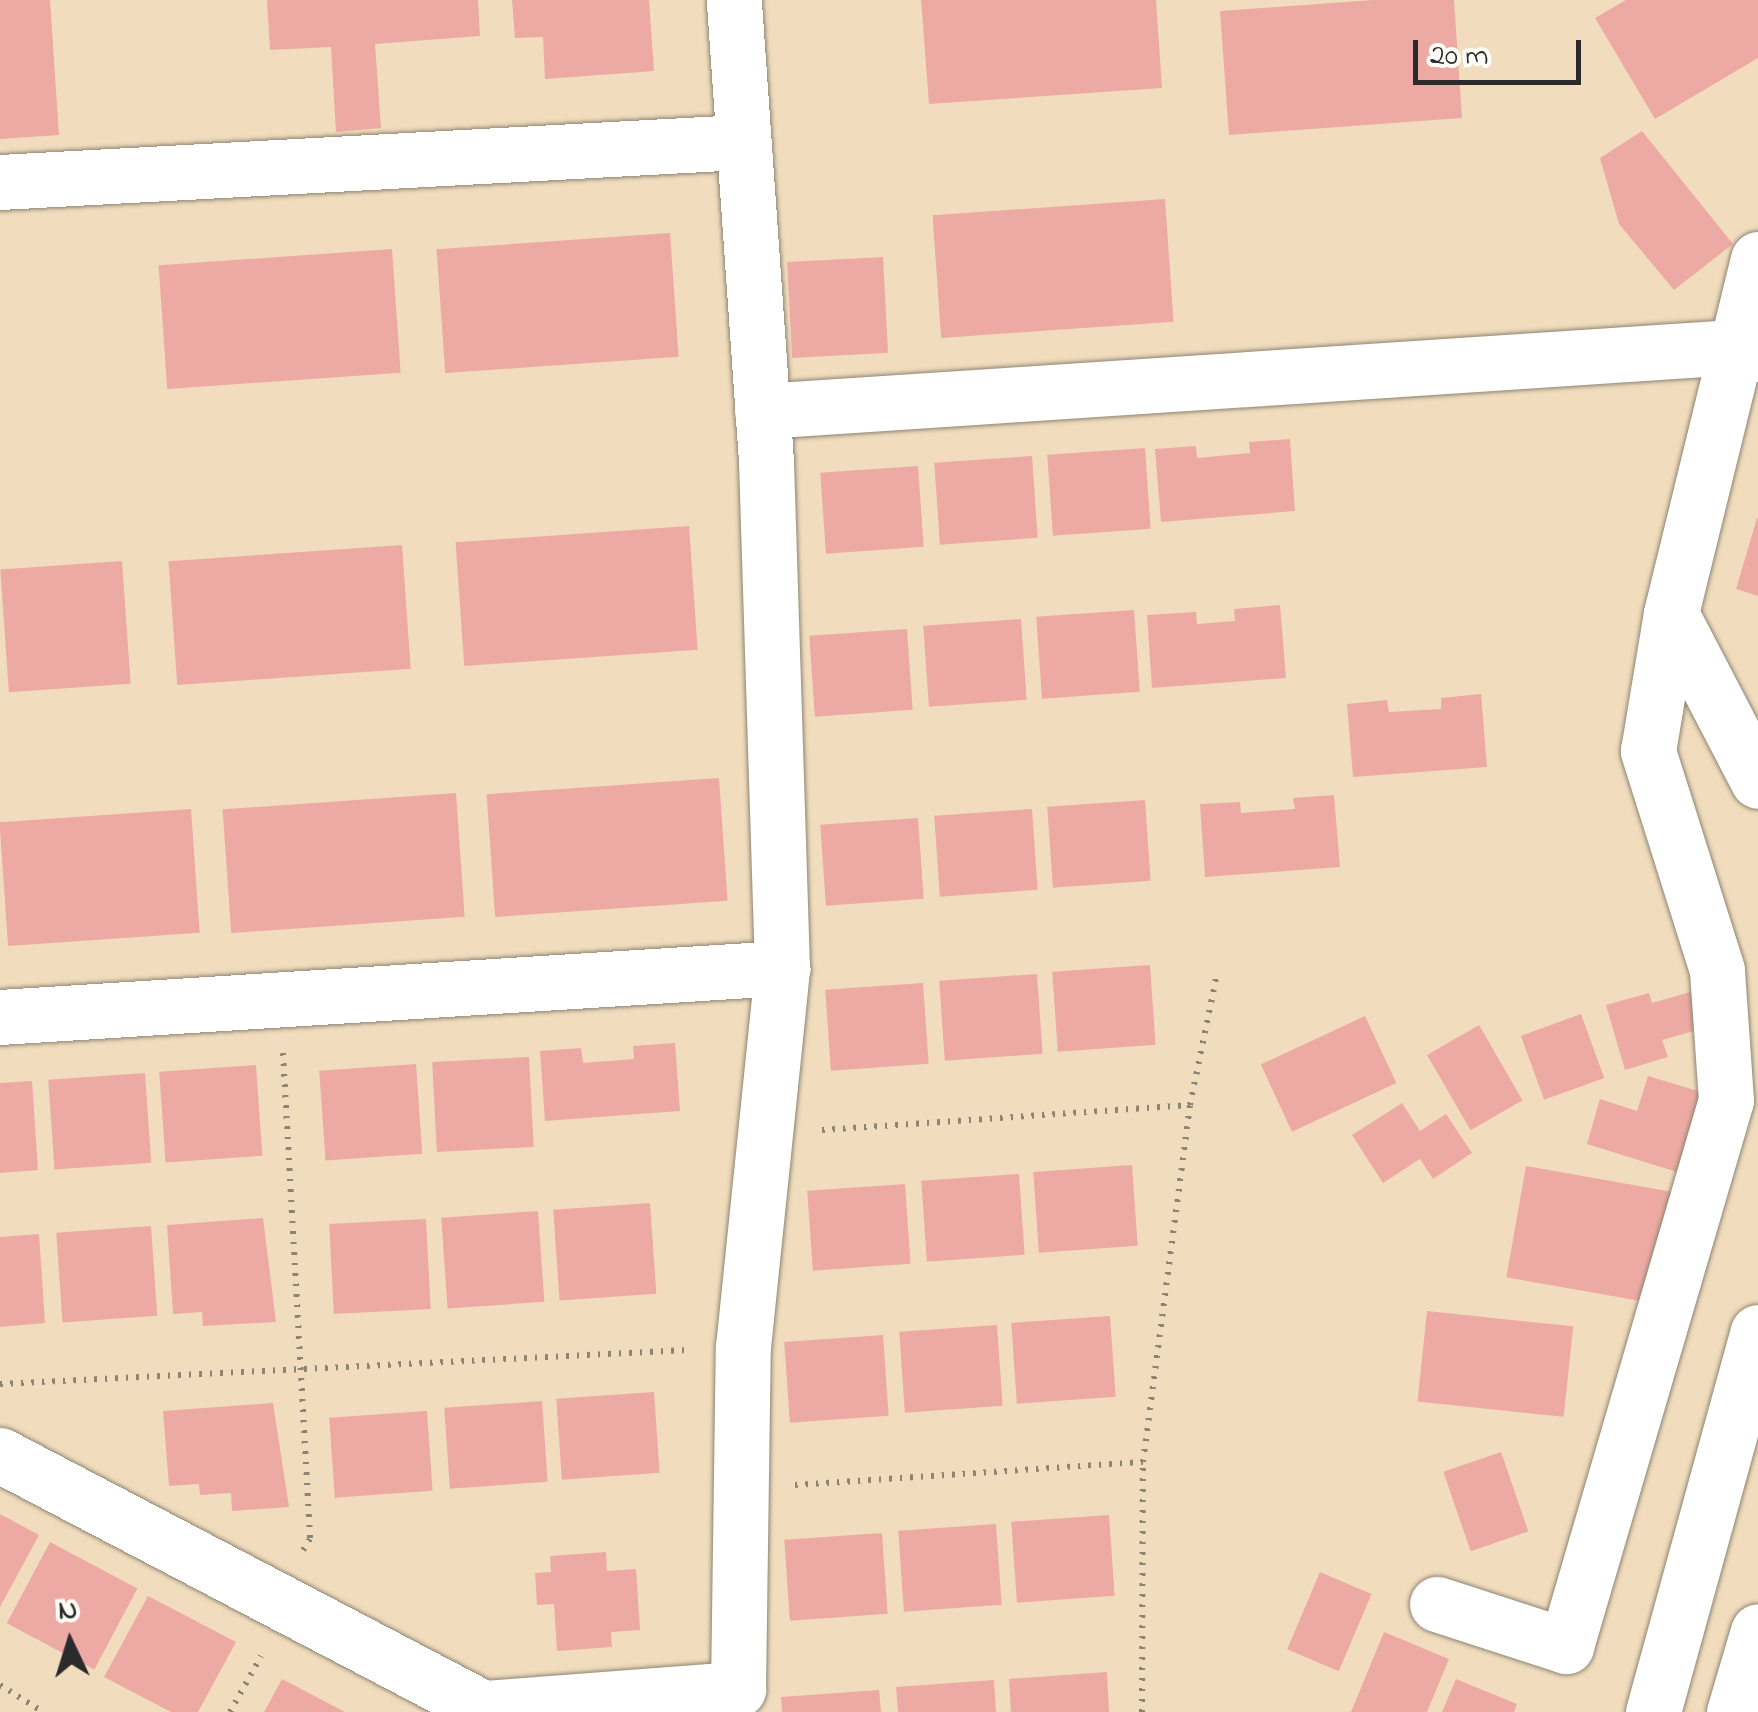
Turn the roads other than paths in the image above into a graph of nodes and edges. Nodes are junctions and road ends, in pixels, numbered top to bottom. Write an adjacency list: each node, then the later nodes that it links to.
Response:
1 (734, 0): 2 (street)
2 (742, 142): 3 (street); 6 (street)
3 (0, 182)
4 (1758, 259): 5 (street)
5 (1746, 351): 6 (street); 7 (street)
6 (762, 411): 9 (street)
7 (1672, 614): 8 (street); 13 (street)
8 (1758, 781)
9 (782, 968): 10 (street); 12 (street)
10 (0, 1017)
11 (1758, 1332): 15 (street)
12 (0, 1455)
13 (1437, 1604)
14 (1758, 1630): 16 (street)
15 (1653, 1712)
16 (1734, 1712)

